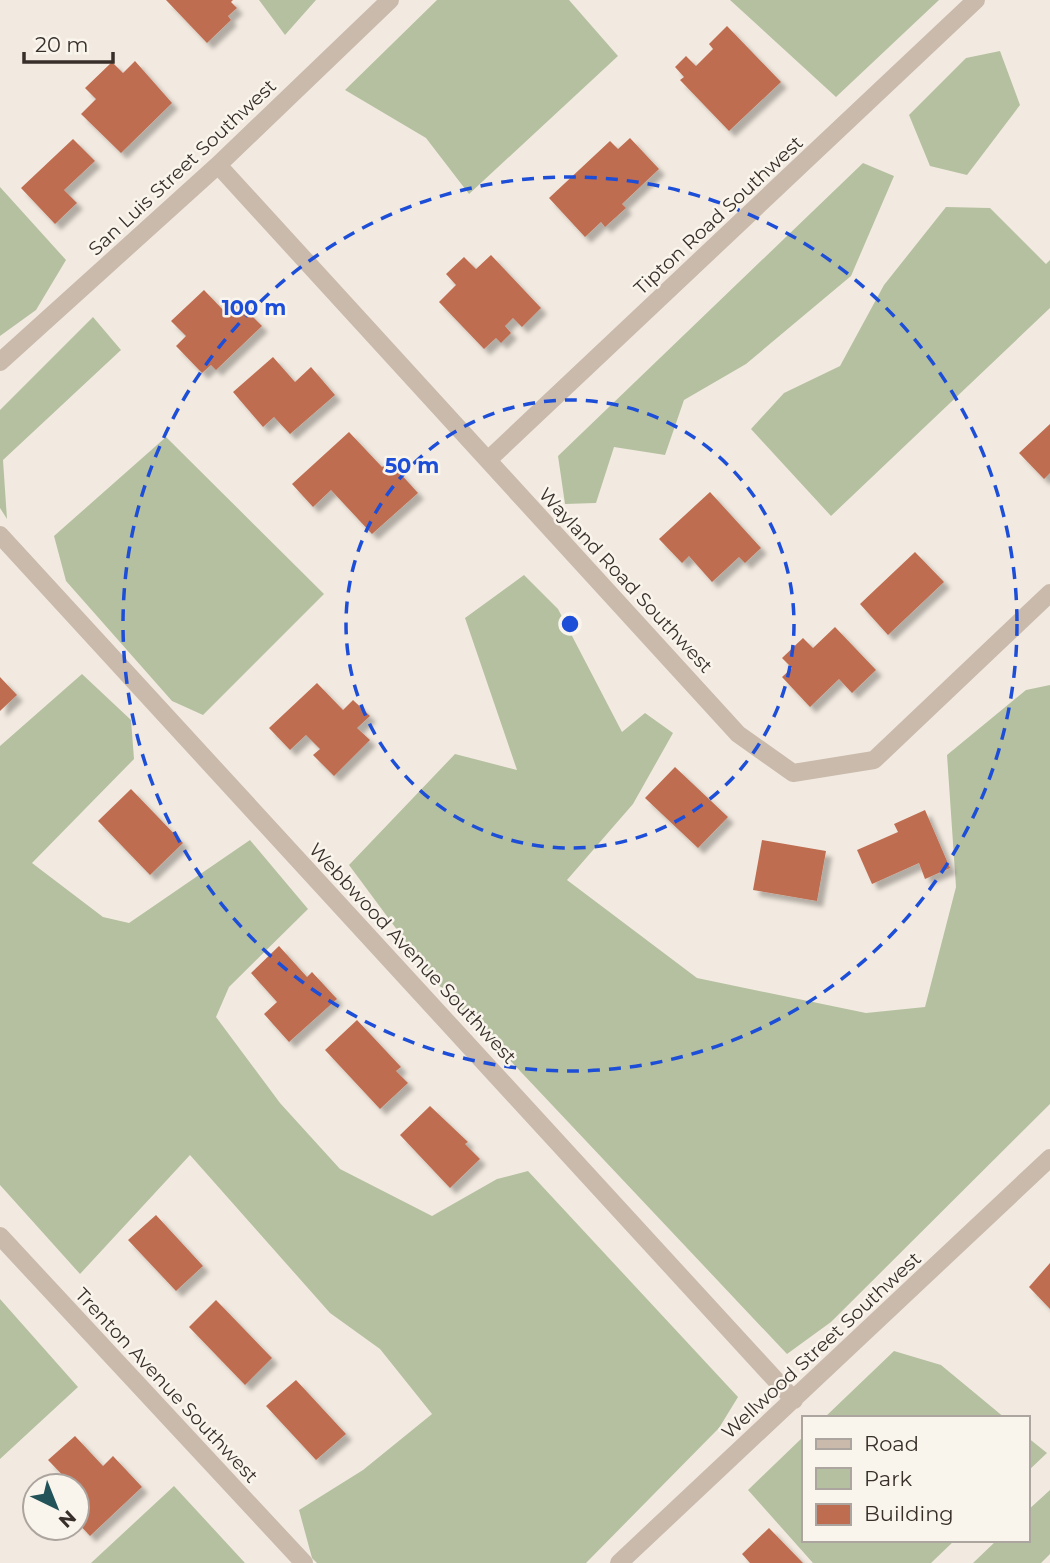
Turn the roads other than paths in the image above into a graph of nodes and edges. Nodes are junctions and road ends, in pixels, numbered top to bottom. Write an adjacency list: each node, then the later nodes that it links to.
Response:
1 (390, 0): 3 (street, San Luis Street Southwest)
2 (976, 0): 5 (street, Tipton Road Southwest)
3 (218, 165): 4 (street, San Luis Street Southwest); 5 (street, Wayland Road Southwest)
4 (0, 362)
5 (488, 460): 7 (street, Wayland Road Southwest)
6 (0, 536): 10 (street, Webbwood Avenue Southwest)
7 (1050, 593)
8 (1050, 1157): 10 (street, Wellwood Street Southwest)
9 (0, 1236): 11 (street, Trenton Avenue Southwest)
10 (794, 1400): 12 (street, Wellwood Street Southwest)
11 (304, 1563)
12 (619, 1563)

